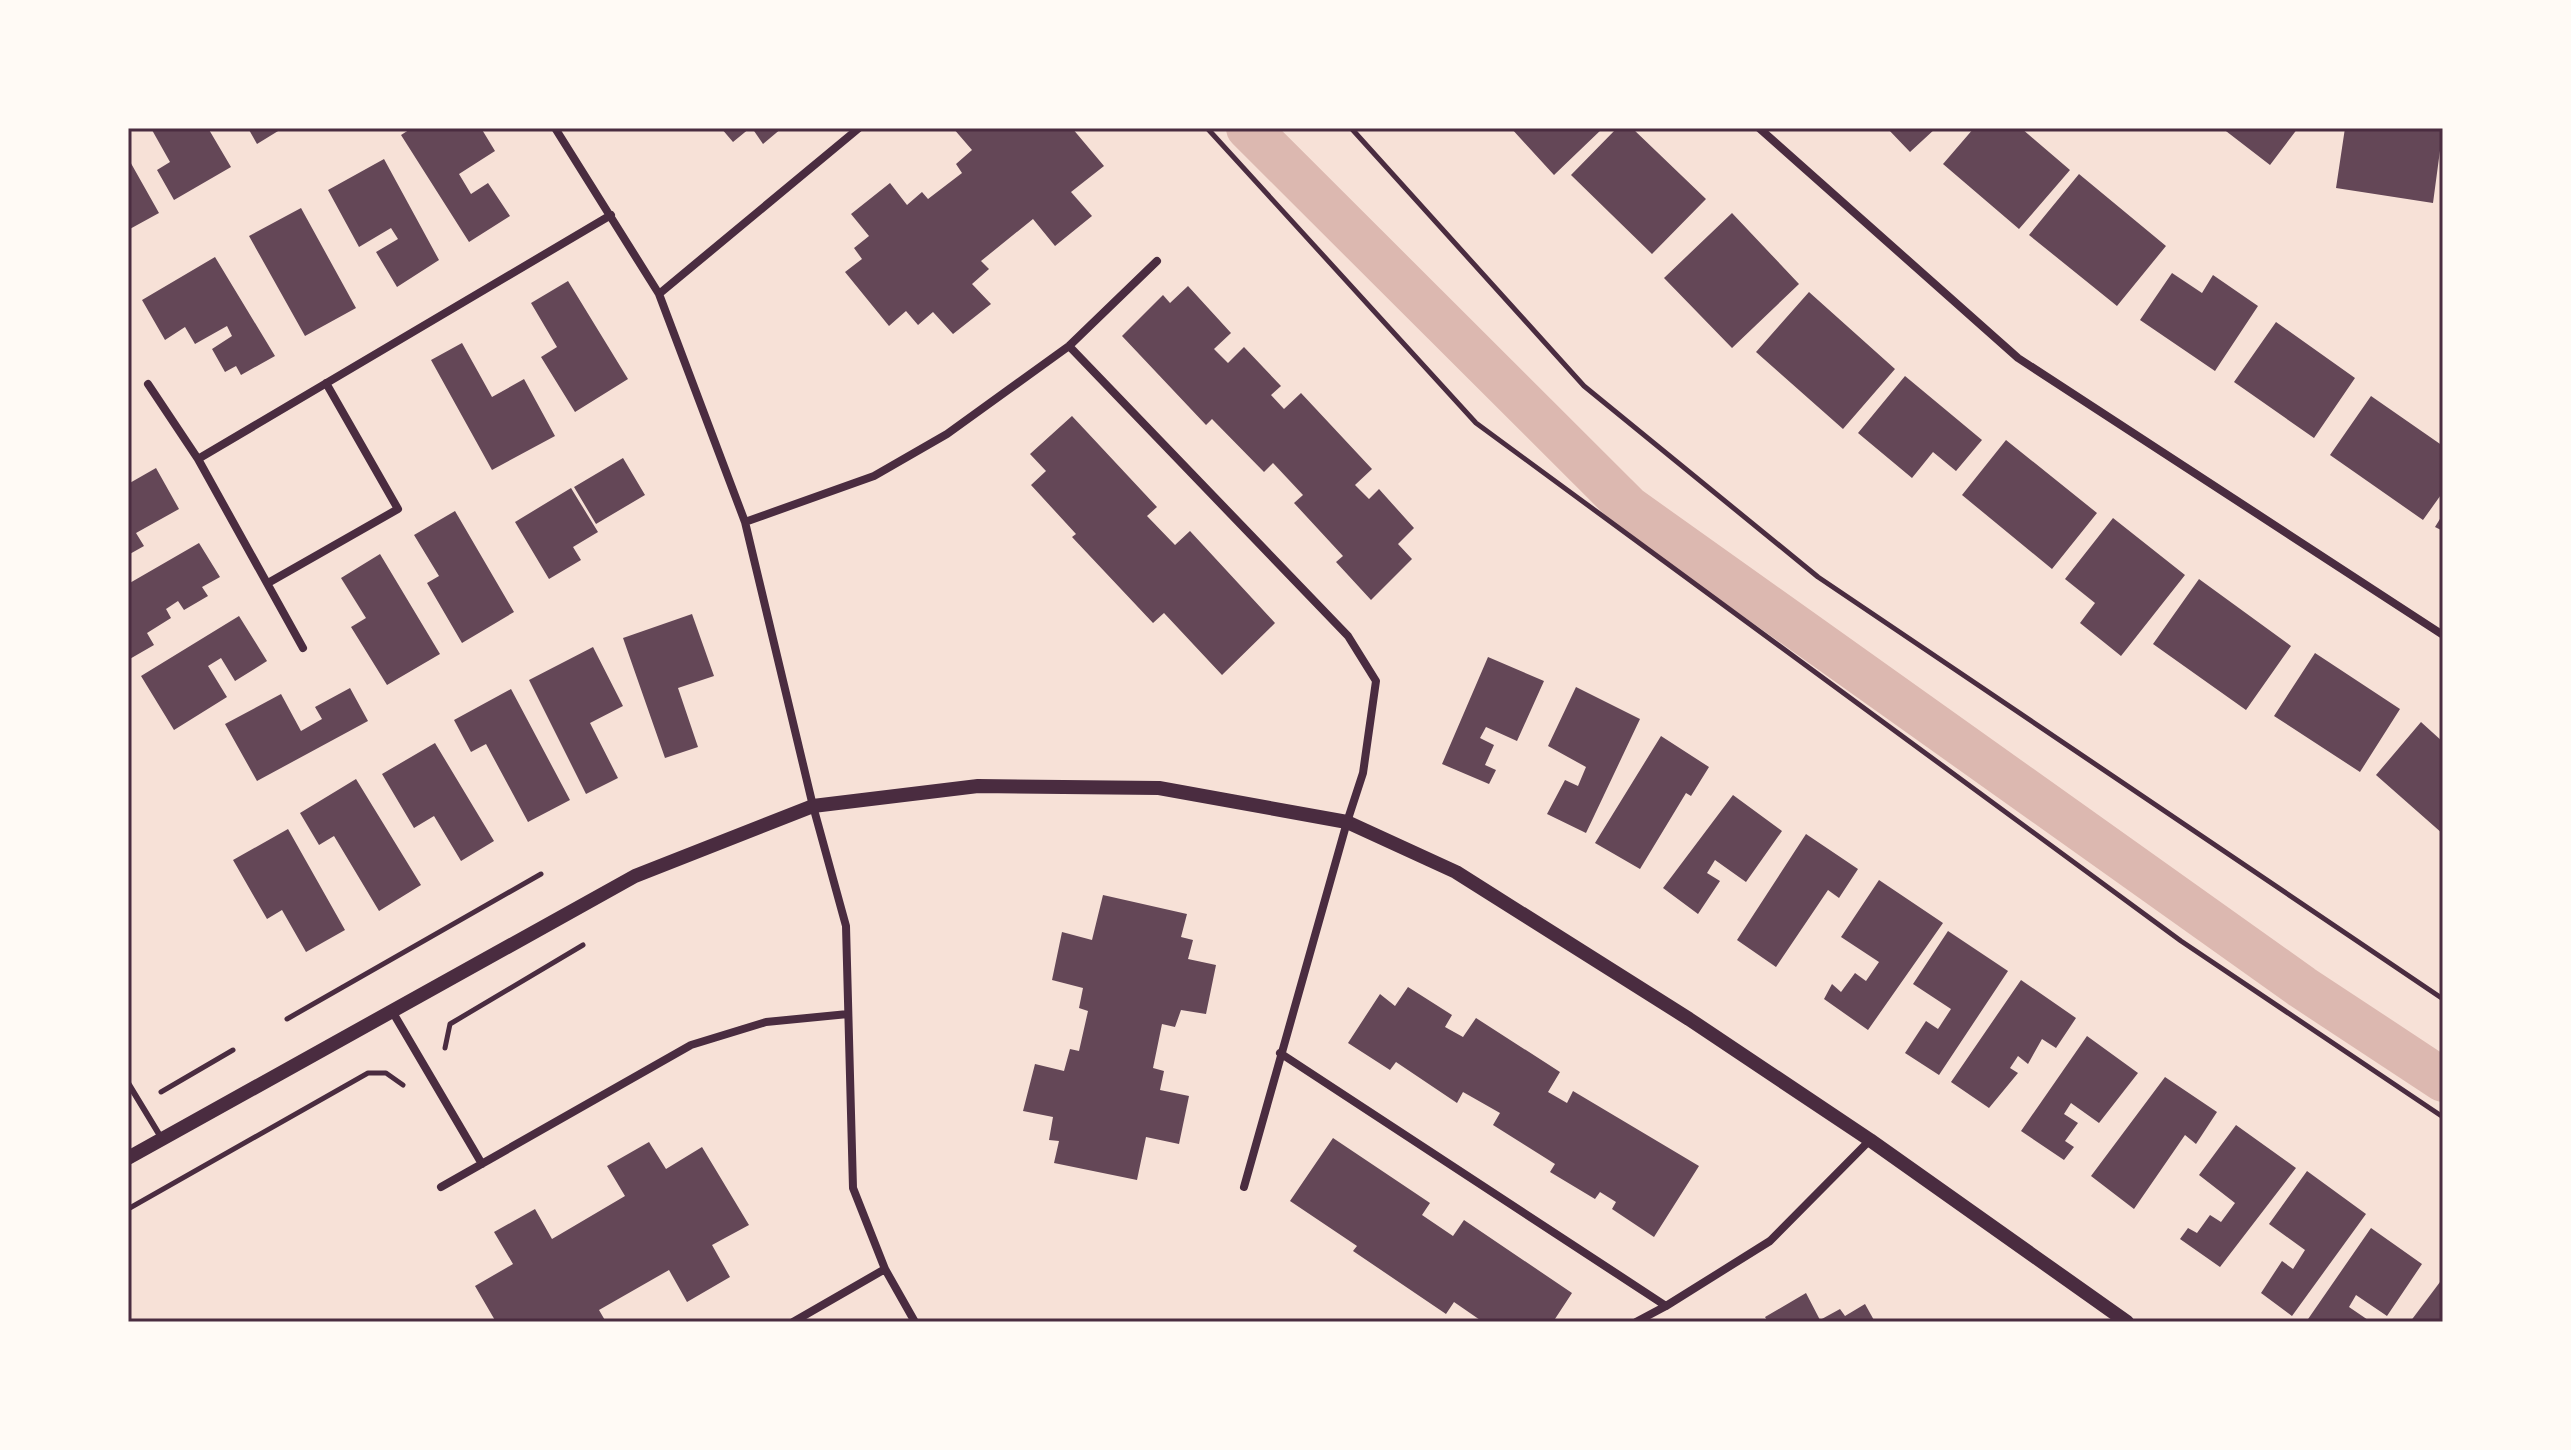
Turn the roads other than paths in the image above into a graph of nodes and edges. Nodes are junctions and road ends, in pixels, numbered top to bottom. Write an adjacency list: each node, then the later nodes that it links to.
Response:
1 (555, 128): 4 (street)
2 (859, 128): 6 (street)
3 (1759, 128): 13 (street)
4 (611, 215): 6 (street); 8 (street)
5 (1157, 261): 7 (street)
6 (659, 294): 11 (street)
7 (1069, 346): 11 (street); 16 (street)
8 (326, 383): 10 (street); 12 (street)
9 (148, 384): 10 (street)
10 (198, 459): 12 (street)
11 (745, 522): 15 (street)
12 (268, 583): 14 (street)
13 (2443, 635)
14 (303, 648)
15 (813, 806): 16 (street); 17 (street); 18 (street)
16 (1347, 822): 19 (street); 22 (street)
17 (392, 1011): 21 (street); 24 (street)
18 (848, 1014): 24 (street); 27 (street)
19 (1280, 1053): 26 (street); 28 (street)
20 (128, 1083): 21 (lane)
21 (162, 1139): 23 (street)
22 (1870, 1140): 28 (street); 29 (street)
23 (128, 1158)
24 (482, 1164): 25 (street)
25 (441, 1187)
26 (1244, 1187)
27 (885, 1269): 30 (street); 31 (street)
28 (1666, 1306): 32 (street)
29 (2108, 1317): 33 (street)
30 (793, 1322)
31 (915, 1322)
32 (1636, 1322)
33 (2127, 1322)

